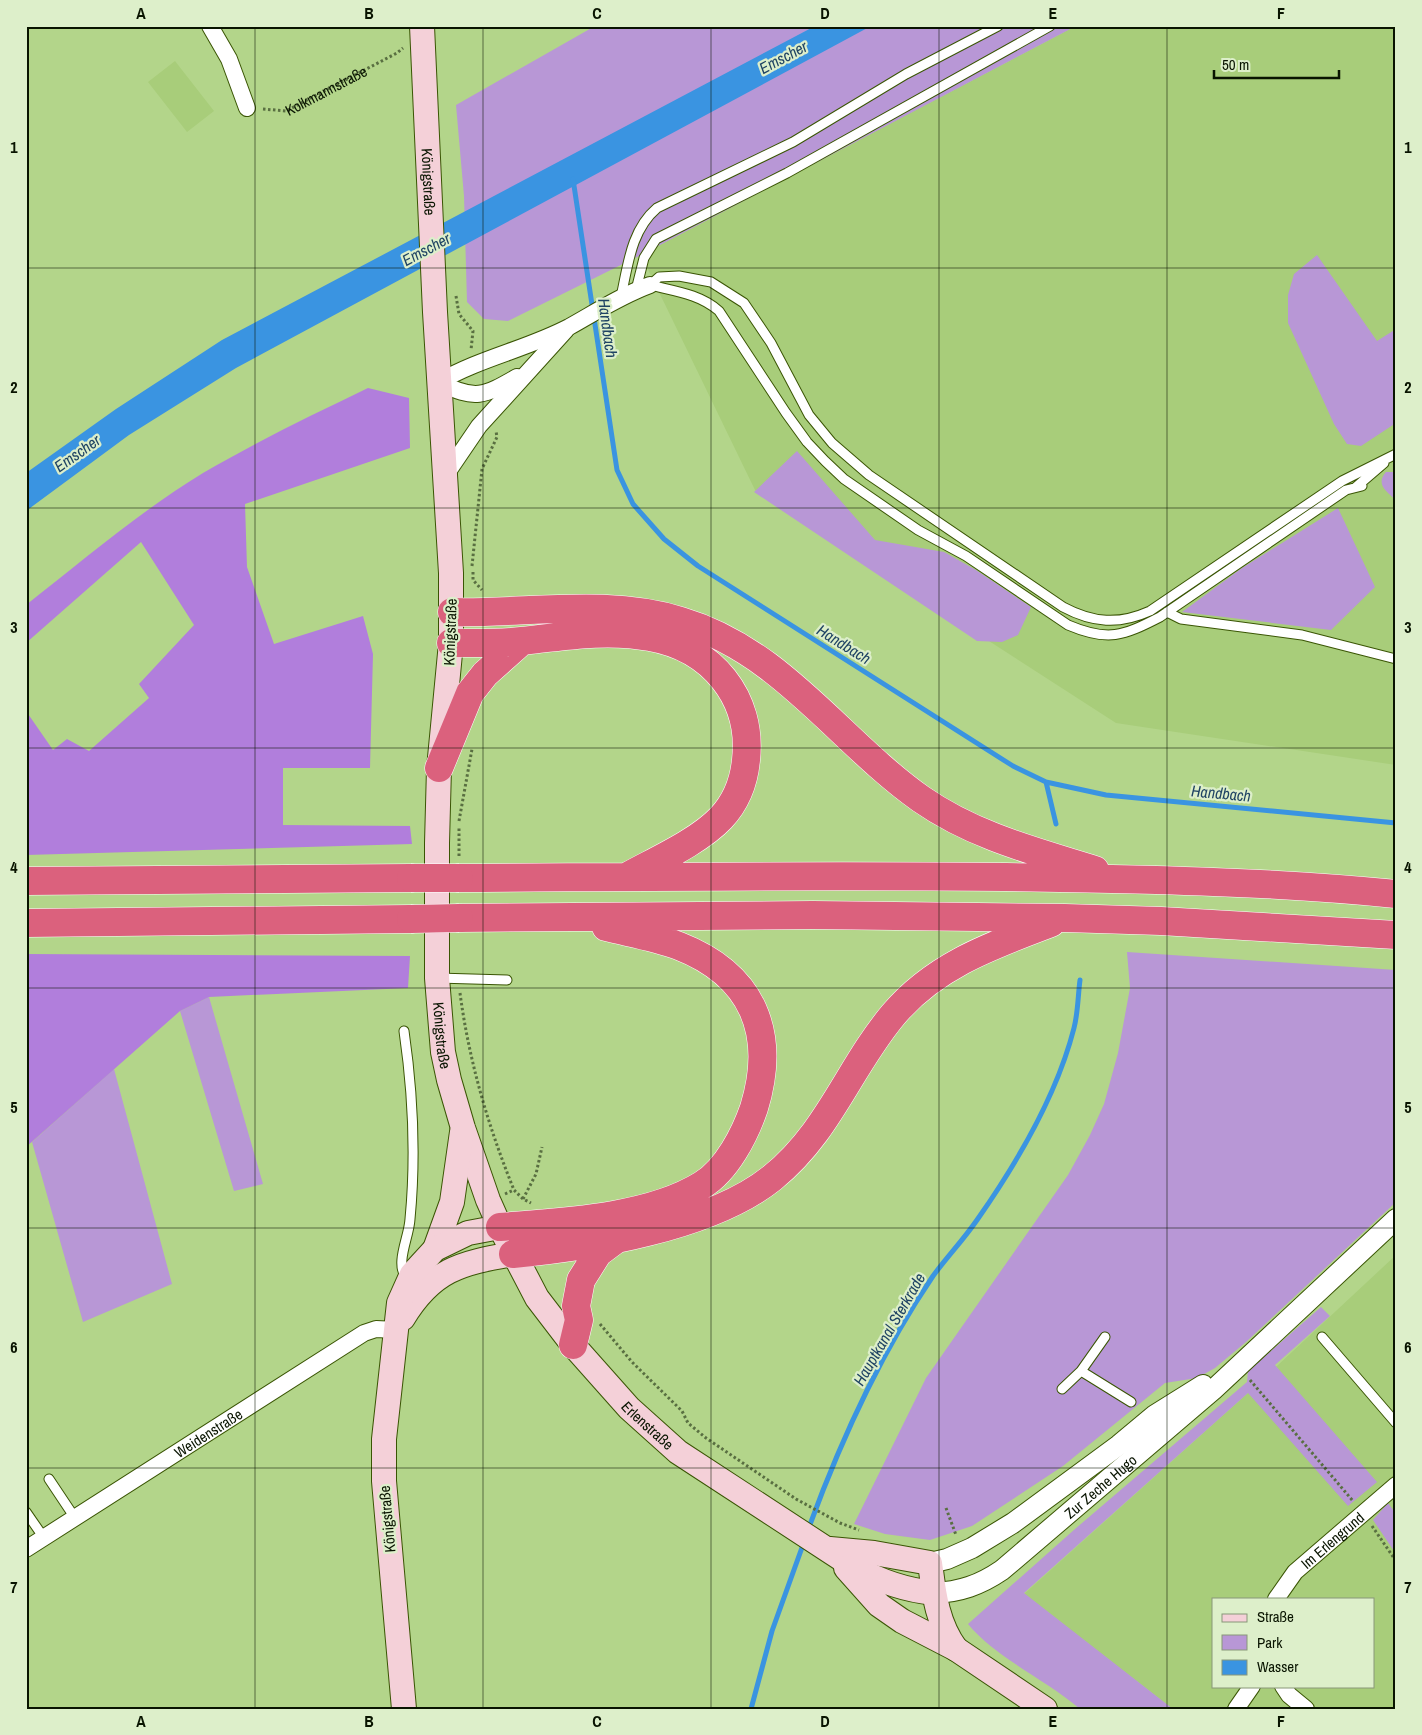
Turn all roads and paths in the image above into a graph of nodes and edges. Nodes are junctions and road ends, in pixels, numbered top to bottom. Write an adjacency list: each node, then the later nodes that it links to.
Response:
1 (210, 26): 5 (street)
2 (998, 26): 6 (lane)
3 (1050, 26): 6 (lane)
4 (423, 29): 5 (path, Kolkmannstraße); 11 (main road, Königstraße)
5 (247, 108)
6 (636, 291): 8 (street); 13 (lane); 17 (lane)
7 (456, 295): 9 (path)
8 (576, 322): 10 (street); 11 (street)
9 (473, 331)
10 (528, 370): 11 (street); 12 (street)
11 (439, 382): 14 (main road, Königstraße)
12 (486, 418): 14 (street); 15 (path)
13 (1396, 454): 17 (lane)
14 (445, 476): 16 (main road, Königstraße)
15 (485, 592)
16 (452, 612): 19 (main road, Königstraße); 23 (highway)
17 (1167, 612): 20 (lane)
18 (522, 641): 19 (highway); 21 (highway); 22 (highway)
19 (451, 643): 21 (main road, Königstraße)
20 (1396, 659)
21 (439, 768): 30 (main road, Königstraße)
22 (627, 877): 23 (highway); 24 (highway, bridge)
23 (1128, 880): 25 (highway)
24 (26, 881)
25 (1396, 894)
26 (565, 917): 27 (highway); 28 (highway, bridge); 37 (highway)
27 (1065, 918): 29 (highway); 38 (highway)
28 (26, 923)
29 (1396, 935)
30 (437, 978): 31 (lane); 33 (main road, Königstraße)
31 (507, 980)
32 (404, 1031): 41 (lane)
33 (463, 1128): 37 (main road, Königstraße); 39 (main road)
34 (542, 1147): 35 (path)
35 (523, 1199)
36 (1396, 1219): 47 (street, Zur Zeche Hugo)
37 (500, 1227): 39 (main road, Königstraße); 40 (main road, Königstraße)
38 (619, 1237): 40 (highway); 46 (highway)
39 (435, 1249): 41 (main road, Königstraße)
40 (513, 1254): 41 (main road, Königstraße); 46 (main road, Erlenstraße)
41 (414, 1287): 43 (main road, Königstraße)
42 (596, 1315): 59 (path)
43 (396, 1330): 58 (street, Weidenstraße); 71 (main road, Königstraße)
44 (1105, 1337): 48 (lane)
45 (1322, 1337): 52 (lane)
46 (573, 1345): 63 (main road, Erlenstraße)
47 (1252, 1352): 65 (street, Zur Zeche Hugo); 66 (street, Zur Zeche Hugo)
48 (1081, 1371): 50 (lane); 51 (lane)
49 (1247, 1376): 57 (path)
50 (1062, 1389)
51 (1131, 1402)
52 (1396, 1423)
53 (49, 1479): 58 (lane)
54 (1396, 1485): 57 (street, Im Erlengrund)
55 (946, 1508): 61 (path)
56 (26, 1512): 60 (lane)
57 (1363, 1514): 64 (path); 67 (street, Im Erlengrund)
58 (75, 1518): 60 (street, Weidenstraße)
59 (840, 1523)
60 (44, 1538): 62 (street, Weidenstraße)
61 (957, 1538)
62 (26, 1549)
63 (830, 1549): 65 (main road, Erlenstraße); 66 (main road, Erlenstraße); 68 (main road, Erlenstraße)
64 (1396, 1561)
65 (930, 1563): 66 (main road, Erlenstraße)
66 (934, 1593): 68 (main road, Erlenstraße)
67 (1277, 1598)
68 (956, 1649): 72 (main road, Erlenstraße)
69 (1251, 1688): 73 (street)
70 (1284, 1688): 74 (street)
71 (404, 1709)
72 (1045, 1709)
73 (1236, 1709)
74 (1306, 1709)

